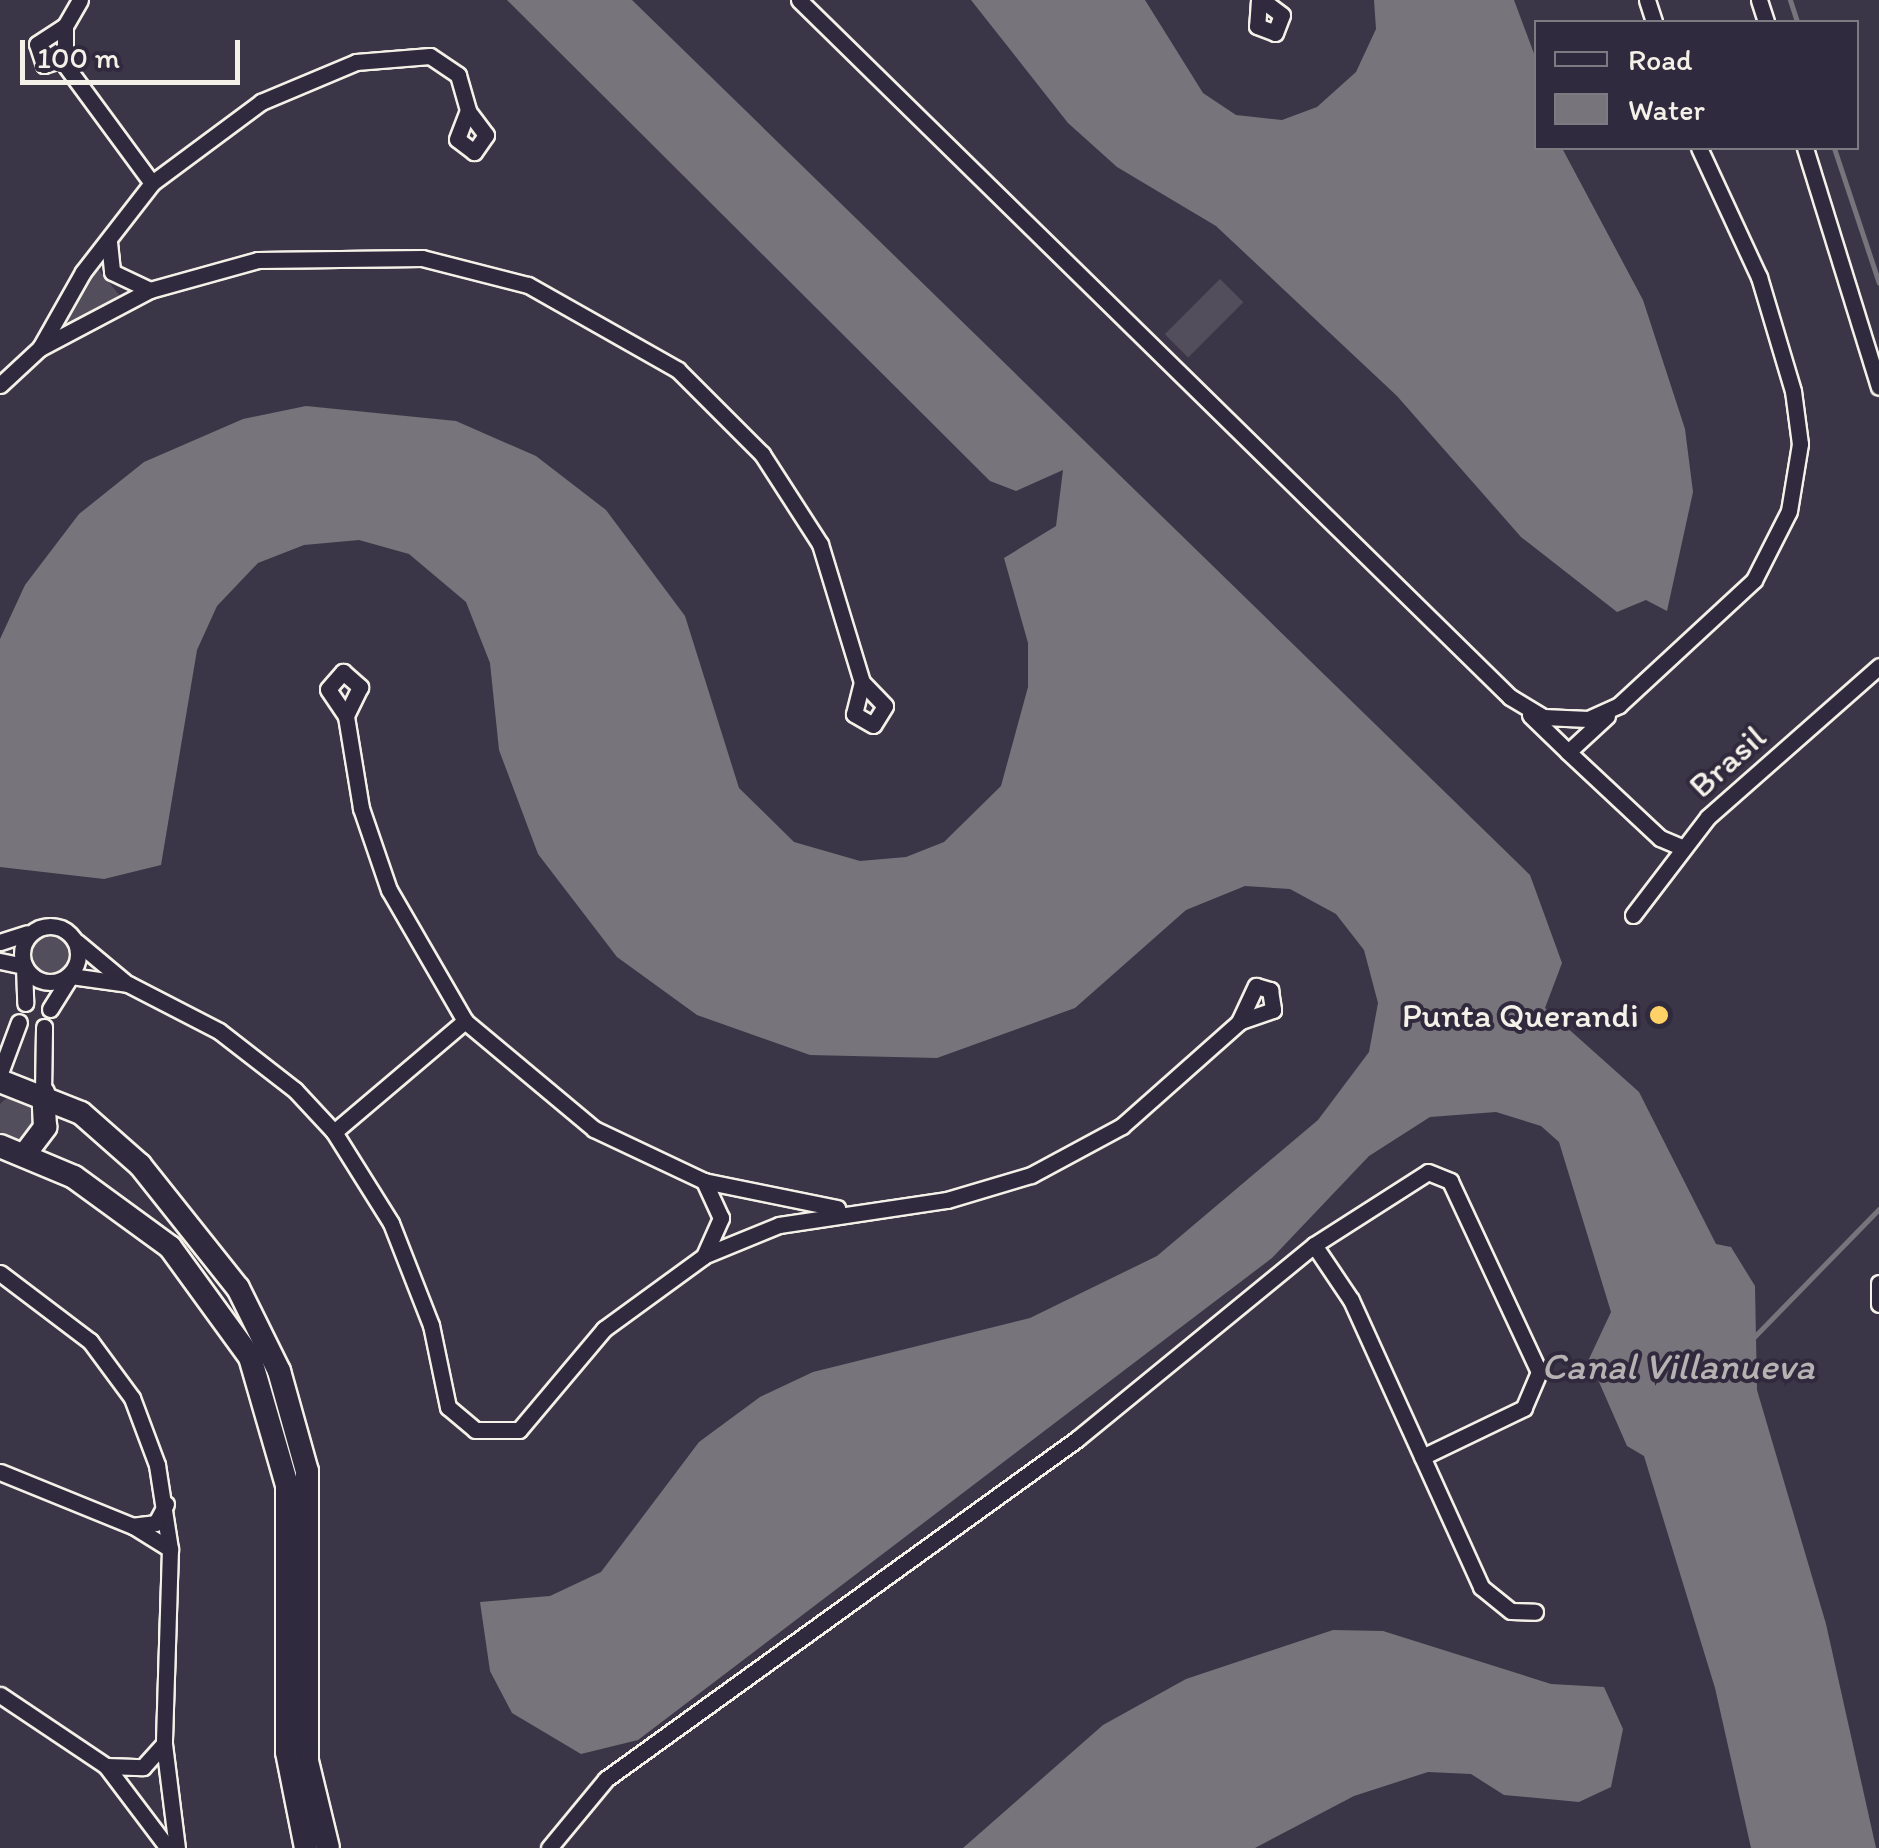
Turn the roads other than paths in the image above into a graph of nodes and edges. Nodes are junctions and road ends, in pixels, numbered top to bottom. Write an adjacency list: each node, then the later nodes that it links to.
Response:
1 (80, 0): 3 (street)
2 (799, 0): 17 (street)
3 (64, 26): 4 (street); 4 (street)
4 (63, 62): 8 (street)
5 (468, 110): 8 (street)
6 (1700, 150): 16 (street)
7 (1806, 150): 13 (street)
8 (152, 183): 9 (street)
9 (110, 235): 10 (street); 11 (street)
10 (150, 290): 11 (street); 15 (street)
11 (40, 348): 12 (street)
12 (0, 385)
13 (1879, 387)
14 (1879, 666): 20 (street, Brasil)
15 (862, 682)
16 (1618, 705): 17 (street); 19 (street)
17 (1527, 712): 19 (street)
18 (346, 716): 31 (street)
19 (1568, 752): 20 (street)
20 (1683, 848): 21 (street, Brasil)
21 (1633, 916)
22 (26, 934): 23 (street); 24 (street); 26 (street)
23 (76, 941): 27 (street); 28 (street)
24 (0, 942)
25 (0, 961): 26 (street)
26 (24, 966): 27 (street); 29 (street)
27 (71, 976): 28 (street); 30 (street)
28 (128, 984): 40 (street)
29 (25, 1003)
30 (50, 1009)
31 (465, 1021): 40 (street); 43 (street)
32 (20, 1022): 35 (street)
33 (1239, 1022): 44 (street)
34 (44, 1027): 36 (street)
35 (13, 1042): 36 (street); 37 (street)
36 (38, 1048): 39 (street)
37 (0, 1073)
38 (0, 1081): 39 (street)
39 (43, 1094): 42 (street); 64 (street)
40 (334, 1132): 46 (street)
41 (0, 1146): 42 (street)
42 (25, 1154): 63 (street)
43 (704, 1181): 44 (street); 46 (street)
44 (858, 1210): 46 (street)
45 (1314, 1245): 50 (street); 50 (street); 65 (street)
46 (704, 1256)
47 (0, 1273): 52 (street)
48 (1879, 1282): 49 (street)
49 (1879, 1304)
50 (1422, 1457): 55 (street)
51 (0, 1472): 53 (street)
52 (166, 1504): 53 (street); 54 (street)
53 (134, 1526): 54 (street)
54 (170, 1549): 57 (street)
55 (1535, 1612)
56 (0, 1696): 58 (street)
57 (164, 1744): 58 (street); 59 (street)
58 (106, 1766): 60 (street)
59 (167, 1784): 60 (street); 62 (street)
60 (133, 1796): 61 (street)
61 (168, 1848)
62 (177, 1848)
63 (306, 1848)
64 (328, 1848)
65 (548, 1848)

